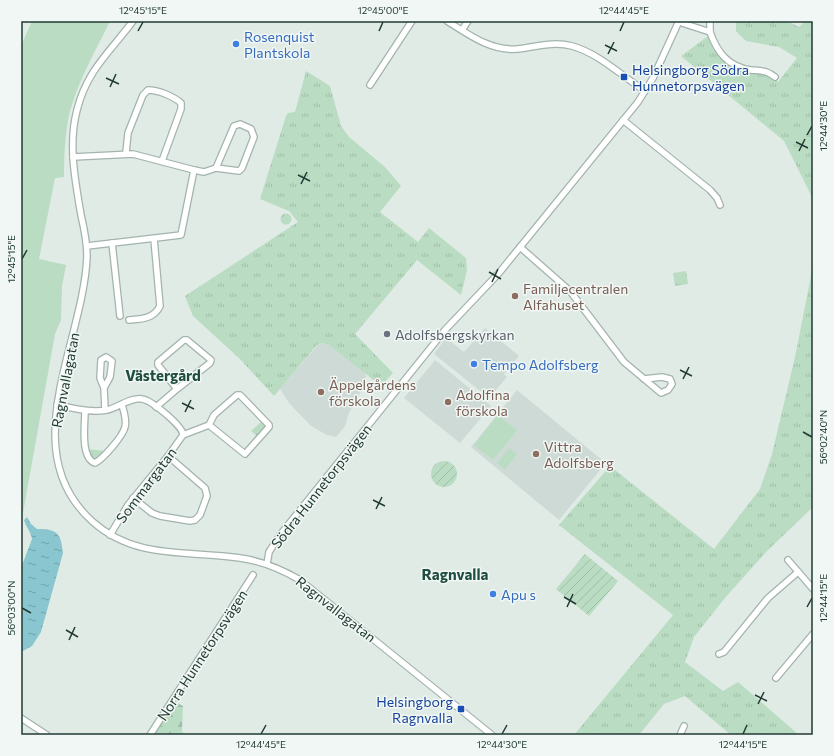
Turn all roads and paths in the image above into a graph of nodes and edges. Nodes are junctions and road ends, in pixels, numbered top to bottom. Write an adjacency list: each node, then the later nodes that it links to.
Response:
1 (133, 21): 14 (street, Ragnvallagatan)
2 (412, 21): 10 (street)
3 (447, 21): 7 (street)
4 (468, 21): 7 (street)
5 (679, 21): 8 (street, Södra Hunnetorpsvägen); 11 (street, Södra Hunnetorpsvägen)
6 (710, 21): 8 (street)
7 (462, 30): 11 (street)
8 (710, 32): 9 (street)
9 (774, 77)
10 (370, 85)
11 (645, 91): 12 (street, Södra Hunnetorpsvägen)
12 (623, 120): 18 (street); 22 (street, Södra Hunnetorpsvägen)
13 (126, 153): 14 (street); 15 (street); 15 (street)
14 (73, 157): 21 (street, Ragnvallagatan)
15 (162, 161): 17 (street)
16 (216, 168): 16 (street); 17 (street)
17 (194, 170): 19 (street)
18 (720, 205)
19 (154, 239): 20 (street); 24 (street)
20 (112, 243): 21 (street); 23 (street)
21 (87, 246): 28 (street, Ragnvallagatan)
22 (520, 247): 25 (street); 39 (street, Södra Hunnetorpsvägen)
23 (120, 316)
24 (129, 320)
25 (644, 379)
26 (104, 388): 26 (street); 31 (street)
27 (177, 389): 27 (street); 30 (street)
28 (57, 405): 32 (street, Sommargatan); 37 (street, Ragnvallagatan)
29 (122, 405): 30 (street, Sommargatan); 31 (street, Sommargatan); 32 (street)
30 (156, 407): 34 (street, Sommargatan)
31 (106, 410): 32 (street, Sommargatan)
32 (85, 411)
33 (209, 425): 33 (street); 34 (street, Sommargatan)
34 (183, 435): 35 (street, Sommargatan)
35 (168, 456): 36 (street, Sommargatan); 36 (street)
36 (133, 498): 37 (street, Sommargatan)
37 (110, 535): 39 (street, Ragnvallagatan)
38 (788, 560): 40 (street)
39 (267, 564): 50 (street, Ragnvallagatan)
40 (798, 572): 42 (street); 44 (street)
41 (253, 575): 49 (street, Norra Hunnetorpsvägen)
42 (813, 589)
43 (813, 634): 45 (street)
44 (719, 654)
45 (776, 678)
46 (21, 718): 48 (street)
47 (684, 726): 51 (street)
48 (47, 735)
49 (150, 735)
50 (492, 735)
51 (680, 735)

